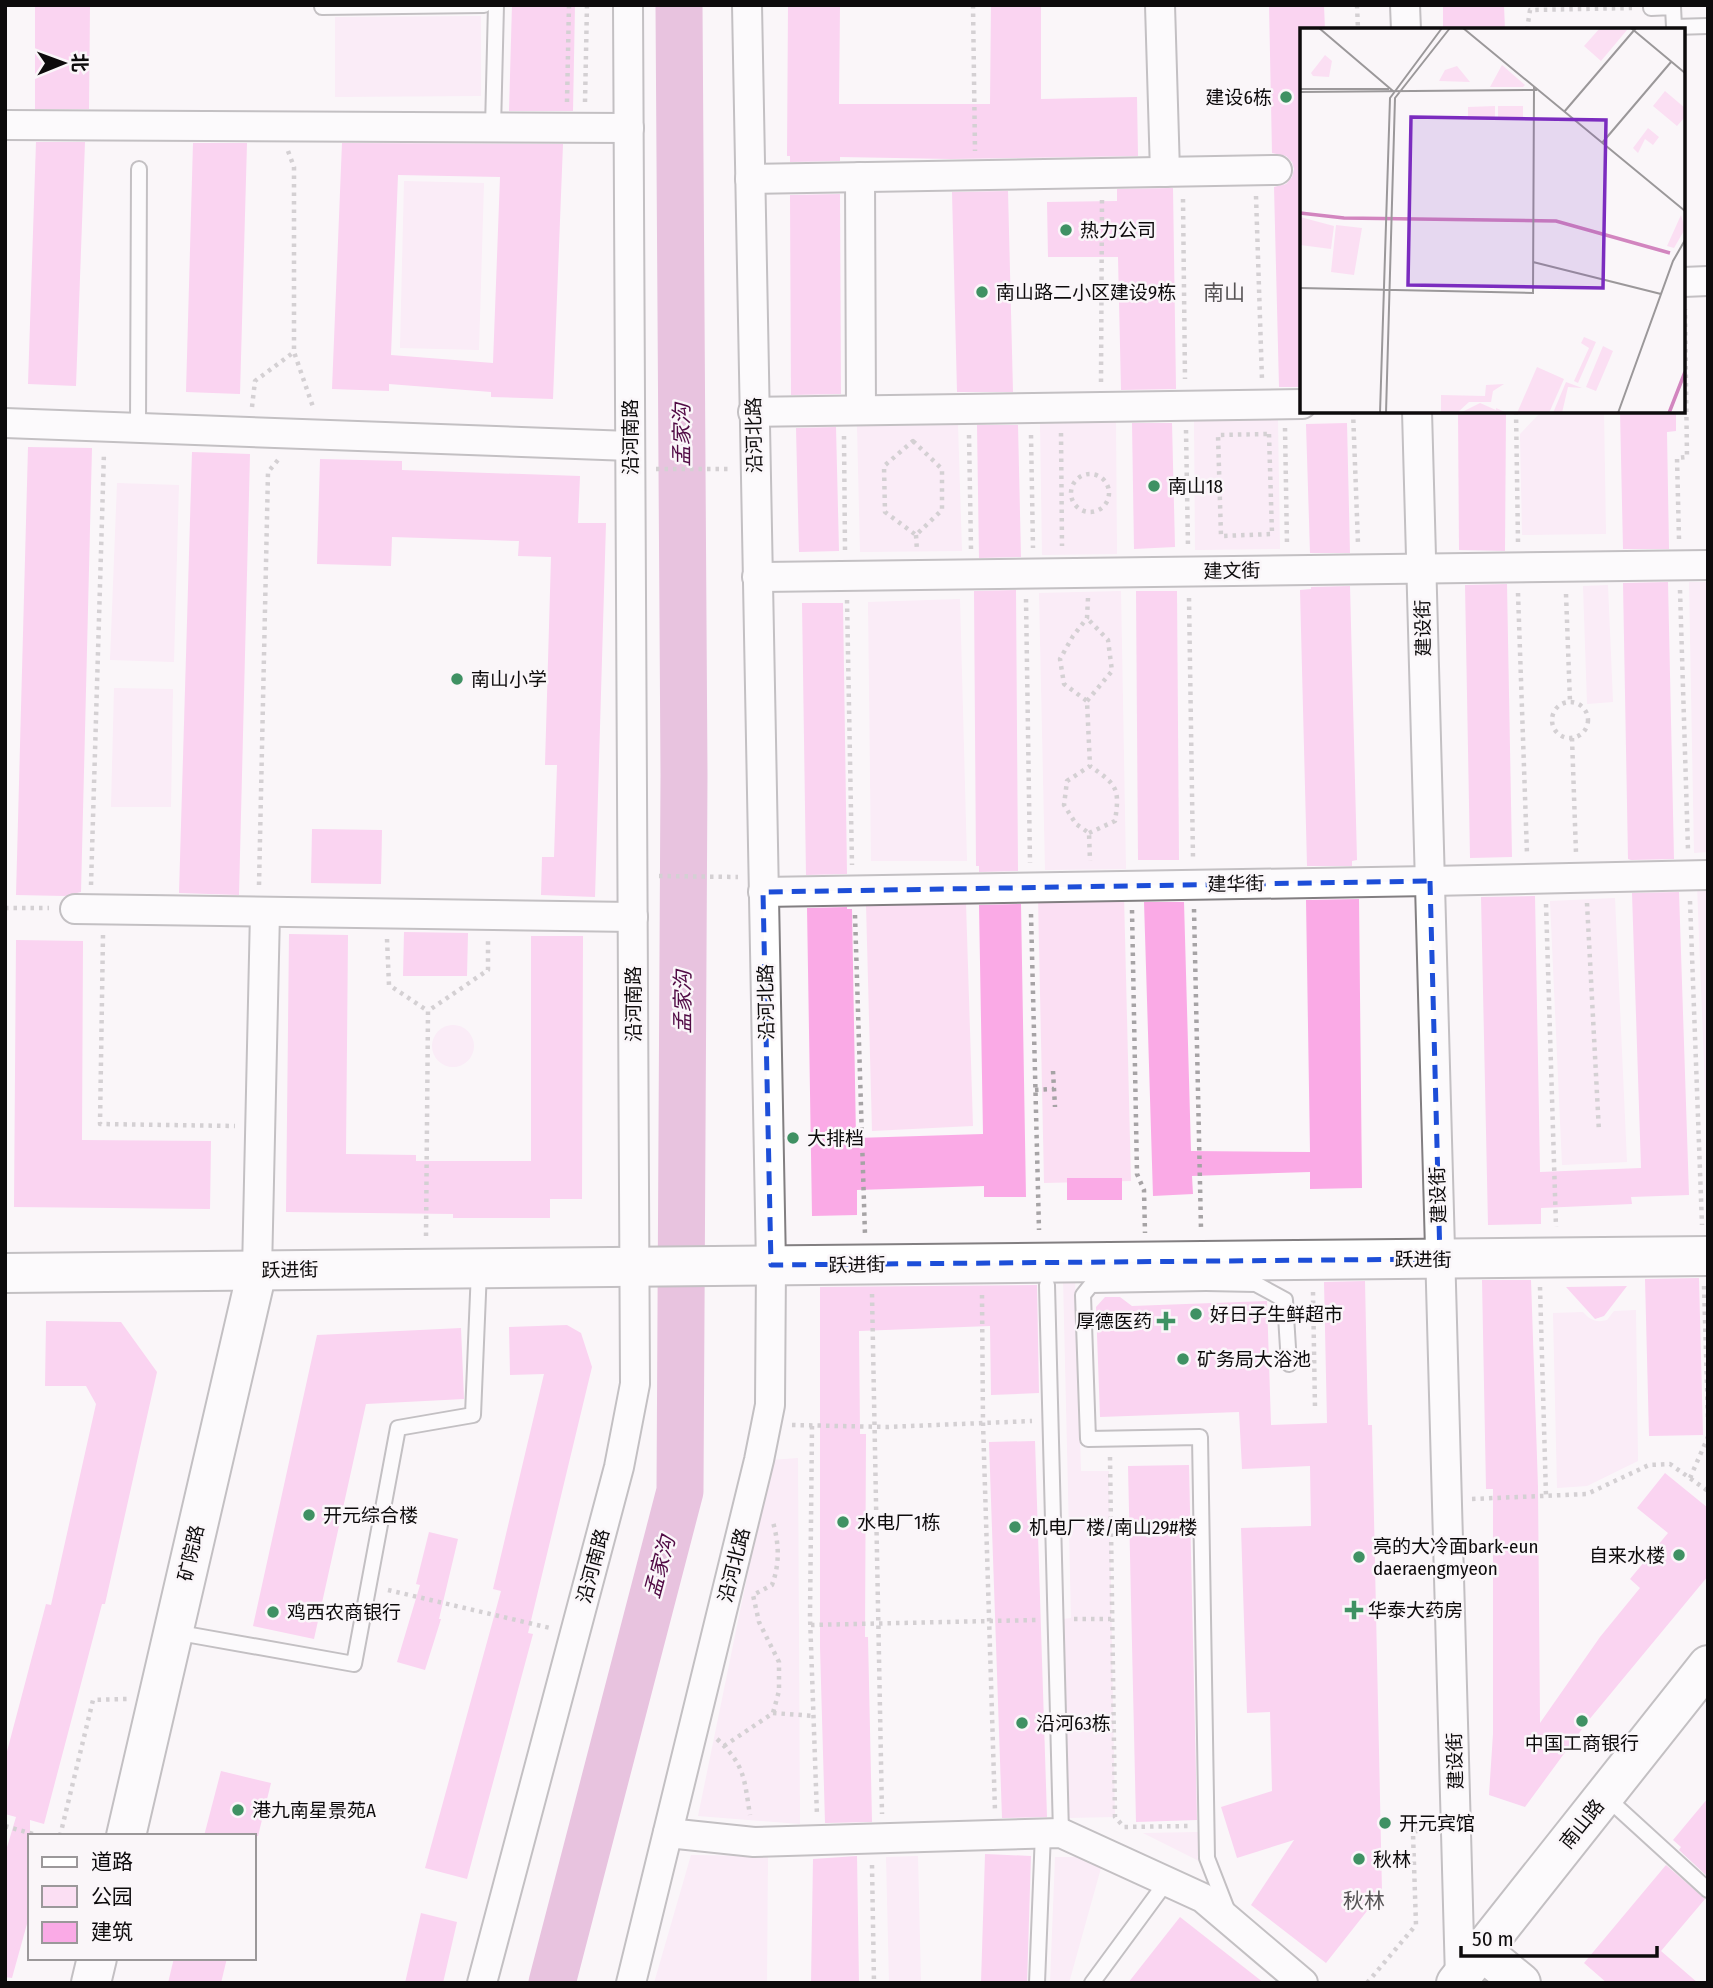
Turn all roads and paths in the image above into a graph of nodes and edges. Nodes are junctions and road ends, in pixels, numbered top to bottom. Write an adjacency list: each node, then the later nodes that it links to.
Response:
1 (484, 5): 11 (lane)
2 (496, 5): 21 (lane)
3 (569, 5): 18 (path)
4 (587, 5): 22 (path)
5 (628, 5): 23 (street, 沿河南路)
6 (747, 5): 28 (street, 沿河北路)
7 (973, 5): 26 (path)
8 (1160, 5): 29 (street)
9 (1357, 5): 14 (path)
10 (1405, 5): 15 (street)
11 (322, 7)
12 (1651, 7): 16 (path); 17 (lane)
13 (1708, 26): 17 (lane)
14 (1358, 28)
15 (1406, 28)
16 (1527, 28)
17 (1674, 28)
18 (567, 105)
19 (5, 125): 20 (street)
20 (276, 127): 21 (street); 34 (path)
21 (493, 128): 22 (street)
22 (585, 128): 23 (street)
23 (629, 128): 52 (street, 沿河南路)
24 (139, 169): 47 (lane)
25 (1266, 170): 29 (street); 35 (path)
26 (975, 175): 27 (street); 29 (street)
27 (860, 177): 28 (street); 39 (street)
28 (750, 179): 40 (street, 沿河北路)
29 (1174, 182): 36 (path)
30 (1101, 197): 38 (path)
31 (1708, 281): 32 (street)
32 (1685, 282)
33 (1685, 321): 58 (path)
34 (294, 352): 48 (path); 49 (path)
35 (1283, 404): 36 (street); 64 (path)
36 (1185, 405): 38 (street); 65 (path)
37 (1061, 407): 38 (street); 39 (street); 55 (path)
38 (1101, 407)
39 (852, 410): 40 (street); 69 (path)
40 (753, 412): 53 (street, 沿河北路)
41 (1353, 413): 62 (path)
42 (1417, 413): 63 (street, 建设街)
43 (1516, 413): 60 (path)
44 (968, 421): 68 (path)
45 (5, 424): 46 (street)
46 (105, 427): 47 (street); 91 (path)
47 (138, 428): 48 (street)
48 (249, 432): 49 (street)
49 (310, 434): 52 (street); 92 (path)
50 (1031, 434): 57 (path)
51 (1269, 434): 51 (path)
52 (630, 457): 53 (path); 82 (street, 沿河南路)
53 (755, 468): 70 (street, 沿河北路)
54 (942, 469): 54 (path)
55 (1062, 493): 56 (path); 67 (path)
56 (1071, 493): 56 (path)
57 (1032, 539)
58 (1679, 565): 59 (street, 建文街); 61 (street, 建文街); 81 (path)
59 (1708, 565)
60 (1518, 567): 61 (street, 建文街); 63 (street, 建文街); 83 (path)
61 (1581, 567): 74 (path)
62 (1359, 569): 63 (street, 建文街); 64 (street, 建文街)
63 (1422, 569): 84 (street, 建设街)
64 (1288, 570): 65 (street, 建文街)
65 (1188, 572): 67 (street, 建文街); 79 (path)
66 (1026, 573): 67 (street, 建文街); 68 (street, 建文街); 80 (path)
67 (1076, 573): 72 (path)
68 (971, 575): 69 (street, 建文街)
69 (846, 576): 70 (street, 建文街)
70 (757, 577): 85 (street, 沿河北路)
71 (847, 609): 78 (path)
72 (1087, 618): 73 (path); 73 (path)
73 (1087, 701): 76 (path)
74 (1570, 702): 75 (path); 75 (path)
75 (1572, 738): 83 (path)
76 (1090, 766): 77 (path); 77 (path)
77 (1089, 832): 87 (path)
78 (852, 858)
79 (1193, 862)
80 (1030, 864)
81 (1698, 875): 83 (street, 建华街); 107 (path)
82 (633, 876): 85 (path); 95 (street, 沿河南路)
83 (1556, 878): 84 (street, 建华街); 103 (path); 104 (path)
84 (1430, 881): 86 (street, 建华街); 110 (street, 建设街)
85 (763, 885): 87 (street, 建华街); 114 (street, 沿河北路)
86 (1131, 886): 87 (street, 建华街); 112 (path)
87 (1089, 887)
88 (1194, 901): 109 (path)
89 (1031, 907): 100 (path)
90 (5, 908): 91 (path)
91 (90, 909): 92 (street); 102 (path)
92 (261, 912): 93 (street); 102 (street)
93 (386, 914): 94 (street); 97 (path)
94 (488, 915): 95 (street); 97 (path)
95 (633, 917): 115 (street, 沿河南路)
96 (856, 920): 106 (path)
97 (428, 1011): 117 (path)
98 (1053, 1071): 99 (path)
99 (1054, 1089): 100 (path); 101 (path)
100 (1035, 1090): 105 (path)
101 (1055, 1107)
102 (260, 1126): 118 (street)
103 (1599, 1132)
104 (1555, 1206)
105 (1038, 1210)
106 (864, 1221)
107 (1705, 1256): 108 (street, 跃进街); 124 (path)
108 (1540, 1258): 110 (street, 跃进街); 134 (path)
109 (1204, 1259): 111 (street, 跃进街); 112 (street, 跃进街); 122 (lane); 131 (lane)
110 (1440, 1259): 111 (street, 跃进街); 135 (street, 建设街)
111 (1312, 1260): 123 (path)
112 (1146, 1262): 113 (street, 跃进街)
113 (978, 1263): 114 (street, 跃进街); 126 (path)
114 (770, 1265): 115 (street, 跃进街); 127 (street, 沿河北路)
115 (643, 1267): 116 (street, 跃进街); 145 (street, 沿河南路)
116 (479, 1268): 117 (street, 跃进街); 137 (lane)
117 (426, 1269): 118 (street, 跃进街)
118 (257, 1271): 119 (street, 跃进街); 144 (street, 矿院路)
119 (5, 1273)
120 (1047, 1286): 125 (lane)
121 (872, 1289): 129 (path)
122 (1289, 1364)
123 (1315, 1408)
124 (1708, 1418)
125 (1050, 1420): 126 (path); 138 (lane)
126 (983, 1423): 129 (path); 141 (path)
127 (767, 1424): 128 (path); 150 (street, 沿河北路)
128 (812, 1426): 129 (path); 143 (path)
129 (874, 1427): 142 (path)
130 (1708, 1437): 132 (path)
131 (1110, 1438): 140 (path); 155 (lane)
132 (1690, 1478): 133 (path); 134 (path)
133 (1708, 1491)
134 (1546, 1496): 135 (path)
135 (1447, 1500): 169 (street, 建设街)
136 (772, 1518): 148 (path)
137 (369, 1586): 144 (lane); 145 (path)
138 (1055, 1619): 141 (path); 157 (lane)
139 (1071, 1619): 140 (path)
140 (1111, 1619): 155 (path)
141 (990, 1621): 142 (path); 161 (path)
142 (878, 1623): 143 (path); 162 (path)
143 (811, 1625): 149 (path)
144 (173, 1632): 147 (street, 矿院路)
145 (574, 1634): 171 (street, 沿河南路)
146 (1708, 1665): 152 (street, 南山路)
147 (158, 1699): 159 (path); 160 (street, 矿院路)
148 (772, 1713): 149 (path); 151 (path)
149 (814, 1716): 163 (path)
150 (695, 1720): 151 (path); 156 (street, 沿河北路)
151 (724, 1746): 164 (path)
152 (1605, 1796): 166 (lane); 169 (street, 南山路)
153 (1425, 1824): 177 (path)
154 (5, 1826): 158 (path)
155 (1207, 1826): 167 (lane)
156 (668, 1833): 164 (street); 172 (street, 沿河北路)
157 (1052, 1833): 161 (street); 165 (street); 174 (lane)
158 (33, 1834)
159 (60, 1834)
160 (126, 1834)
161 (994, 1835): 162 (street)
162 (877, 1840): 163 (street); 173 (path)
163 (818, 1841): 164 (street)
164 (754, 1842)
165 (1167, 1881): 167 (street); 175 (lane)
166 (1708, 1890)
167 (1232, 1923): 176 (street)
168 (97, 1960): 170 (street)
169 (1466, 1970): 178 (street)
170 (91, 1983)
171 (482, 1983)
172 (632, 1983)
173 (874, 1983)
174 (1037, 1983)
175 (1091, 1983)
176 (1303, 1983)
177 (1367, 1983)
178 (1521, 1983)

